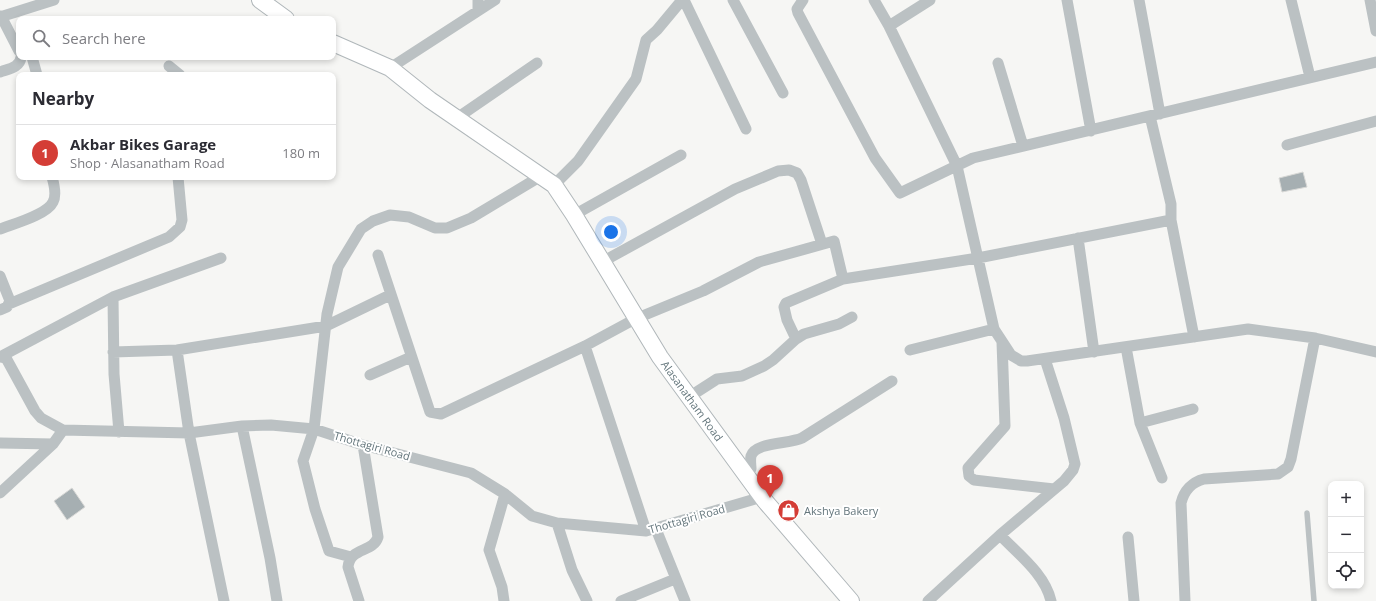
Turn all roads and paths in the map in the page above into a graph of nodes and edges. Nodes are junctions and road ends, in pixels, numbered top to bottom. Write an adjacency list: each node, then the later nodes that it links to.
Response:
1 (54, 0): 16 (street)
2 (260, 0): 15 (main road)
3 (478, 0): 14 (street)
4 (495, 0): 14 (street)
5 (683, 0): 36 (street); 45 (street)
6 (733, 0): 32 (street)
7 (803, 0): 41 (street)
8 (874, 0): 17 (street)
9 (930, 0): 17 (street)
10 (1067, 0): 37 (street)
11 (1139, 0): 33 (street)
12 (1291, 0): 31 (street)
13 (1370, 0): 18 (street)
14 (478, 11): 27 (street)
15 (282, 16)
16 (1, 17): 20 (street)
17 (889, 26): 41 (street)
18 (1376, 31)
19 (336, 44): 27 (main road, Alasanatham Road)
20 (16, 45)
21 (21, 60): 28 (street)
22 (33, 60): 29 (street)
23 (1376, 62): 31 (street)
24 (537, 63): 34 (street)
25 (998, 63): 39 (street)
26 (169, 66): 30 (street)
27 (390, 68): 34 (main road, Alasanatham Road)
28 (0, 72)
29 (36, 72)
30 (176, 72)
31 (1310, 77): 33 (street)
32 (783, 93)
33 (1155, 115): 37 (street); 47 (street)
34 (457, 118): 42 (main road, Alasanatham Road)
35 (1376, 121): 38 (street)
36 (746, 129)
37 (1091, 131): 39 (street)
38 (1287, 144)
39 (1023, 146): 41 (street)
40 (681, 155): 46 (street)
41 (957, 166): 53 (street)
42 (541, 176): 45 (main road, Alasanatham Road); 62 (street)
43 (52, 180): 48 (street)
44 (178, 180): 59 (street)
45 (554, 186): 46 (main road, Alasanatham Road)
46 (574, 215): 54 (main road, Alasanatham Road)
47 (1171, 220): 49 (street); 64 (street)
48 (0, 229)
49 (1078, 238): 53 (street); 73 (street)
50 (822, 244): 54 (street); 56 (street); 61 (street)
51 (378, 255): 57 (street)
52 (221, 258): 58 (street)
53 (978, 258): 56 (street); 63 (street)
54 (602, 262): 61 (main road, Alasanatham Road)
55 (0, 276): 59 (street)
56 (843, 279): 66 (street)
57 (390, 295): 62 (street); 76 (street)
58 (113, 297): 72 (street); 75 (street)
59 (5, 307)
60 (852, 317): 66 (street)
61 (635, 319): 68 (street); 80 (main road, Alasanatham Road)
62 (326, 326): 70 (street); 84 (street)
63 (994, 329): 67 (street); 71 (street)
64 (1194, 337): 65 (street); 69 (street)
65 (1315, 338): 74 (street); 115 (street)
66 (796, 339): 80 (street)
67 (1002, 341): 77 (street); 93 (street)
68 (585, 346): 76 (street); 99 (street)
69 (1126, 347): 73 (street); 82 (street)
70 (177, 350): 72 (street); 87 (street)
71 (910, 350)
72 (113, 352): 86 (street)
73 (1094, 352): 77 (street)
74 (1376, 352)
75 (0, 357): 85 (street, Thottagiri Road)
76 (411, 357): 78 (street)
77 (1045, 359): 93 (street)
78 (370, 376)
79 (892, 381): 91 (street)
80 (689, 397): 91 (main road, Alasanatham Road)
81 (1193, 409): 82 (street)
82 (1140, 423): 92 (street)
83 (242, 426): 84 (street, Thottagiri Road); 87 (street, Thottagiri Road); 106 (street)
84 (314, 429): 90 (street, Thottagiri Road); 102 (street)
85 (63, 430): 86 (street, Thottagiri Road); 89 (street)
86 (119, 432): 87 (street, Thottagiri Road)
87 (189, 433): 105 (street)
88 (0, 443): 89 (street)
89 (53, 444): 94 (street)
90 (363, 445): 95 (street, Thottagiri Road); 102 (street)
91 (745, 474): 96 (main road, Alasanatham Road)
92 (1162, 478)
93 (1054, 489): 100 (street)
94 (0, 493)
95 (505, 494): 98 (street, Thottagiri Road); 108 (street)
96 (762, 497): 99 (street, Thottagiri Road); 112 (main road, Alasanatham Road)
97 (1307, 513): 116 (lane)
98 (557, 523): 99 (street, Thottagiri Road); 109 (street)
99 (651, 530): 103 (street)
100 (1000, 535): 104 (street); 113 (street)
101 (1128, 537): 114 (street)
102 (351, 557): 107 (street)
103 (675, 579): 110 (street); 111 (street)
104 (1049, 599)
105 (224, 601)
106 (277, 601)
107 (360, 601)
108 (504, 601)
109 (587, 601)
110 (621, 601)
111 (685, 601)
112 (851, 601)
113 (928, 601)
114 (1134, 601)
115 (1185, 601)
116 (1314, 601)

